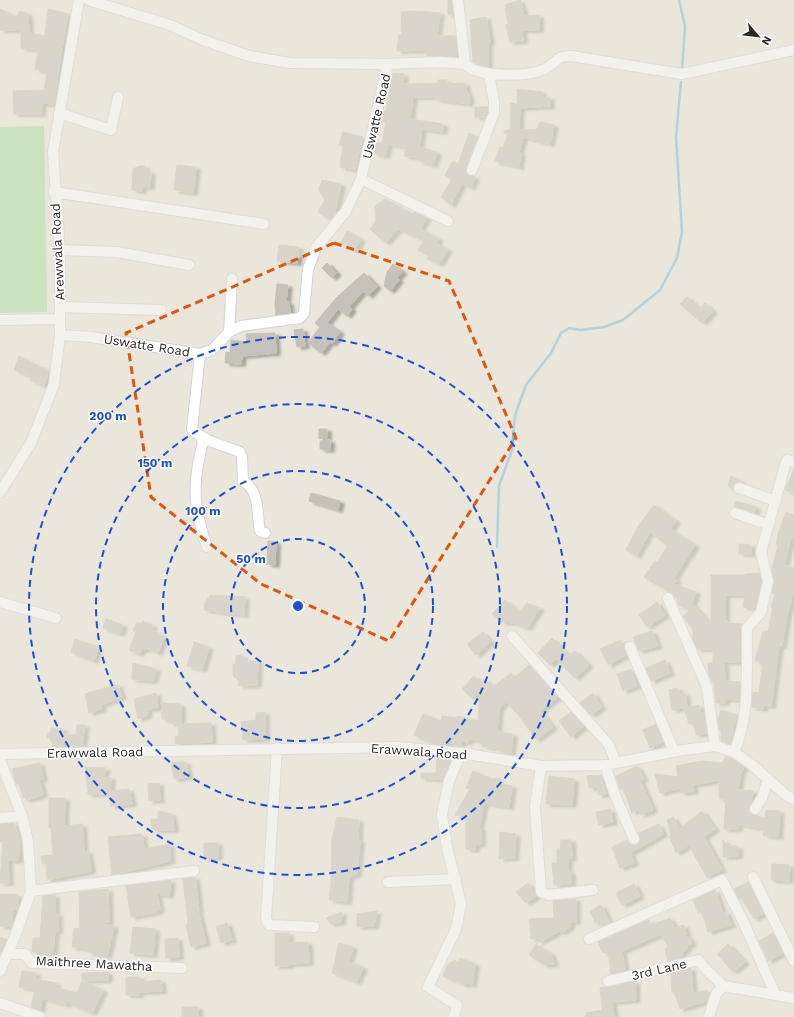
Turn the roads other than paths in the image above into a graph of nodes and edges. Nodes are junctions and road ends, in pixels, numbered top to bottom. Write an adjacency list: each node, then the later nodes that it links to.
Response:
1 (79, 0): 9 (street, Arewwala Road)
2 (88, 0): 5 (street)
3 (458, 0): 6 (street)
4 (794, 50): 7 (street, Uswatte Road)
5 (388, 64): 6 (street, Uswatte Road); 11 (street, Uswatte Road)
6 (465, 64): 7 (street, Uswatte Road)
7 (489, 74): 10 (street)
8 (118, 97): 9 (street)
9 (59, 112): 12 (street, Arewwala Road)
10 (472, 170)
11 (361, 179): 13 (street); 22 (street, Uswatte Road)
12 (54, 192): 14 (street); 15 (street, Arewwala Road)
13 (448, 221)
14 (264, 224)
15 (60, 250): 16 (street); 18 (street, Arewwala Road)
16 (189, 265)
17 (232, 280): 22 (street)
18 (60, 307): 19 (street); 20 (street, Arewwala Road)
19 (161, 310)
20 (60, 319): 21 (street); 23 (street, Arewwala Road)
21 (0, 320)
22 (229, 332): 24 (street, Uswatte Road)
23 (60, 335): 24 (street, Uswatte Road); 28 (street, Arewwala Road)
24 (200, 354): 25 (street)
25 (200, 436): 32 (street); 33 (street)
26 (794, 462): 29 (street)
27 (739, 488): 29 (street)
28 (0, 492)
29 (776, 501): 31 (street)
30 (735, 513): 31 (street)
31 (769, 525): 42 (street)
32 (265, 532)
33 (206, 547)
34 (668, 598): 39 (street)
35 (0, 602): 36 (street)
36 (56, 618)
37 (512, 636): 46 (street)
38 (630, 647): 41 (street)
39 (715, 746): 41 (street, Erawwala Road); 42 (street, Erawwala Road)
40 (277, 748): 43 (street, Erawwala Road); 44 (street, Erawwala Road); 61 (street)
41 (674, 751): 46 (street, Erawwala Road)
42 (734, 752): 49 (street, Erawwala Road)
43 (461, 753): 48 (street, Erawwala Road); 57 (street)
44 (0, 754)
45 (0, 760): 52 (street)
46 (616, 764): 47 (street, Erawwala Road)
47 (606, 765): 48 (street, Erawwala Road); 54 (street)
48 (541, 766): 59 (street)
49 (768, 779): 50 (street, Erawwala Road); 51 (street)
50 (794, 799)
51 (756, 809)
52 (22, 816): 53 (street); 60 (street)
53 (0, 818)
54 (634, 839)
55 (194, 871): 60 (street)
56 (753, 877): 64 (street)
57 (456, 879): 58 (street); 73 (street)
58 (388, 882)
59 (593, 890)
60 (31, 891): 63 (street)
61 (314, 927)
62 (588, 939): 69 (street)
63 (8, 954): 65 (street, Maithree Mawatha); 66 (street)
64 (794, 961)
65 (182, 968)
66 (0, 971)
67 (608, 981): 68 (street, 3rd Lane)
68 (723, 986): 69 (street); 74 (street)
69 (775, 994): 70 (street)
70 (794, 998)
71 (0, 1003): 72 (street)
72 (40, 1017)
73 (454, 1017)
74 (709, 1017)

